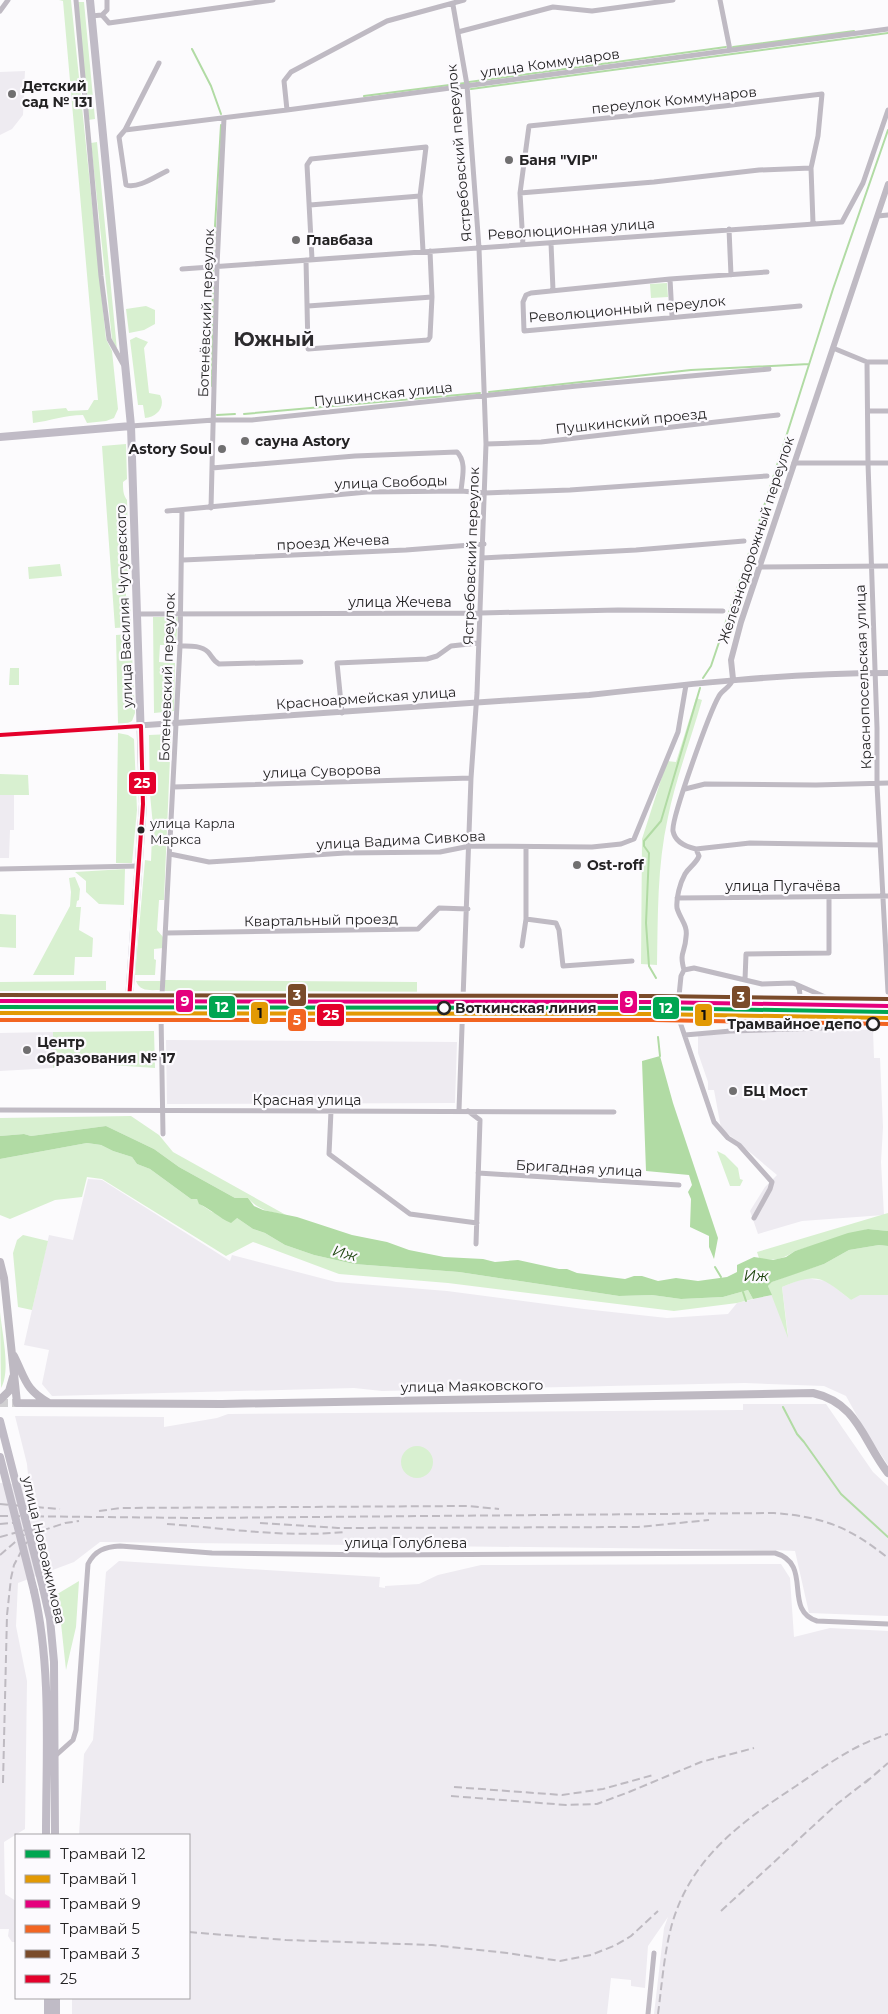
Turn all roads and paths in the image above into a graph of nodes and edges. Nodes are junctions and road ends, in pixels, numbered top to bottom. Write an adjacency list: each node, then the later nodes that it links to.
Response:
1 (8, 0): 10 (street)
2 (76, 0): 51 (street, улица Василия Чугуевского)
3 (90, 0): 12 (main road, улица Василия Чугуевского)
4 (107, 0): 11 (street)
5 (273, 0): 11 (street)
6 (464, 0): 9 (street)
7 (673, 0): 14 (street)
8 (720, 0): 15 (street)
9 (452, 5): 14 (street, Ястребовский переулок); 18 (street)
10 (0, 11)
11 (102, 15): 12 (street)
12 (91, 16): 51 (main road, улица Василия Чугуевского)
13 (888, 29): 15 (street, улица Коммунаров)
14 (458, 32): 17 (street, Ястребовский переулок)
15 (730, 50): 17 (street, улица Коммунаров)
16 (158, 63): 21 (street)
17 (468, 85): 18 (street, улица Коммунаров); 34 (street, Ястребовский переулок)
18 (286, 110): 20 (street, улица Коммунаров)
19 (888, 110): 30 (street, Революционная улица)
20 (224, 118): 21 (street, улица Коммунаров); 38 (street, Ботенёвский переулок)
21 (125, 130): 23 (street)
22 (811, 168): 25 (street); 25 (street, переулок Коммунаров); 30 (street)
23 (167, 171)
24 (888, 184): 29 (street, Железнодорожный переулок)
25 (520, 193): 33 (street)
26 (420, 196): 27 (street); 27 (street); 35 (street)
27 (310, 204): 37 (street)
28 (888, 215): 29 (street)
29 (878, 216): 48 (street, Железнодорожный переулок)
30 (813, 223): 31 (street, Революционная улица)
31 (729, 229): 32 (street, Революционная улица); 41 (street)
32 (551, 243): 33 (street, Революционная улица); 43 (street)
33 (523, 245): 34 (street, Революционная улица)
34 (478, 248): 36 (street, Революционная улица); 53 (street, Ястребовский переулок)
35 (423, 251): 36 (street, Революционная улица); 37 (street, Революционная улица)
36 (430, 251): 44 (street)
37 (309, 260): 38 (street, Революционная улица); 45 (street)
38 (217, 266): 39 (street, Революционная улица); 57 (street, Ботенёвский переулок)
39 (182, 269)
40 (767, 272): 41 (street, Революционный переулок)
41 (731, 275): 42 (street, Революционный переулок)
42 (670, 279): 43 (street, Революционный переулок); 47 (street)
43 (552, 290): 47 (street, Революционный переулок)
44 (432, 297): 45 (street); 45 (street)
45 (308, 306)
46 (800, 306): 47 (street, Революционный переулок)
47 (672, 316)
48 (833, 348): 49 (street); 61 (street, Железнодорожный переулок)
49 (867, 362): 50 (street); 54 (street, Краснопосельская улица)
50 (888, 362)
51 (124, 366): 58 (main road, улица Василия Чугуевского)
52 (769, 369): 53 (street, Пушкинская улица)
53 (484, 396): 57 (street, Пушкинская улица); 60 (street, Ястребовский переулок)
54 (868, 411): 55 (street); 63 (street, Краснопосельская улица)
55 (888, 411)
56 (778, 415): 60 (street, Пушкинский проезд)
57 (214, 420): 58 (street, Пушкинская улица); 64 (street, Ботенёвский переулок)
58 (131, 426): 59 (main road, Пушкинская улица); 80 (main road, улица Василия Чугуевского)
59 (0, 437)
60 (486, 444): 67 (street, Ястребовский переулок)
61 (794, 463): 63 (street); 77 (street, Железнодорожный переулок)
62 (888, 463): 63 (street)
63 (868, 464): 75 (street, Краснопосельская улица)
64 (212, 468): 66 (street); 68 (street, Ботенёвский переулок)
65 (767, 476): 67 (street, улица Свободы)
66 (461, 491): 67 (street, улица Свободы); 68 (street, улица Свободы)
67 (485, 493): 72 (street, Ястребовский переулок)
68 (212, 508): 69 (street, улица Свободы)
69 (182, 510): 70 (street, улица Свободы); 74 (street, Ботеневский переулок)
70 (167, 511)
71 (744, 541): 73 (street)
72 (484, 544): 73 (street, Ястребовский переулок); 74 (street, проезд Жечева)
73 (482, 558): 79 (street, Ястребовский переулок)
74 (182, 560): 81 (street, Ботеневский переулок)
75 (871, 566): 76 (street); 77 (street); 85 (street, Краснопосельская улица)
76 (888, 566)
77 (759, 567): 87 (street, Железнодорожный переулок)
78 (724, 611): 79 (street, улица Жечева)
79 (481, 613): 81 (street, улица Жечева); 82 (street, Ястребовский переулок)
80 (137, 614): 81 (street, улица Жечева); 92 (main road, улица Василия Чугуевского)
81 (182, 614): 83 (street, Ботеневский переулок)
82 (478, 643): 89 (street, Ястребовский переулок); 90 (street)
83 (180, 646): 84 (street); 91 (street, Ботеневский переулок)
84 (300, 662)
85 (875, 673): 86 (street, Красноармейская улица); 87 (street, Красноармейская улица); 96 (street, Краснопосельская улица)
86 (888, 673)
87 (733, 679): 88 (street, Красноармейская улица); 98 (street)
88 (686, 685): 89 (street, Красноармейская улица); 101 (street, улица Вадима Сивкова)
89 (477, 703): 90 (street, Красноармейская улица); 94 (street, Ястребовский переулок)
90 (342, 713): 91 (street, Красноармейская улица)
91 (177, 723): 92 (street, Красноармейская улица); 97 (street, Ботеневский переулок)
92 (141, 726): 93 (street, Красноармейская улица); 104 (main road, улица Василия Чугуевского)
93 (0, 735)
94 (471, 778): 97 (street, улица Суворова); 100 (street, Ястребовский переулок)
95 (888, 783): 96 (street)
96 (877, 784): 98 (street); 99 (street, Краснопосельская улица)
97 (173, 787): 103 (street, Ботеневский переулок)
98 (685, 789): 102 (street)
99 (880, 845): 102 (street); 106 (street, Краснопосельская улица)
100 (470, 846): 101 (street, улица Вадима Сивкова); 103 (street, улица Вадима Сивкова); 109 (street, Ястребовский переулок)
101 (526, 847): 110 (street)
102 (696, 849): 108 (street)
103 (170, 854): 111 (street, Ботеневский переулок)
104 (139, 866): 105 (street); 119 (main road, улица Василия Чугуевского)
105 (0, 869)
106 (886, 896): 107 (street, улица Пугачёва); 113 (street, Краснопосельская улица)
107 (829, 897): 108 (street, улица Пугачёва); 116 (street)
108 (677, 898): 115 (street)
109 (468, 910): 111 (street, Квартальный проезд); 122 (street, Ястребовский переулок)
110 (526, 919): 112 (street); 114 (street)
111 (166, 934): 120 (street, Ботеневский переулок)
112 (522, 946)
113 (887, 957): 118 (street, Краснопосельская улица)
114 (632, 961)
115 (684, 970): 116 (street); 123 (street)
116 (745, 980): 117 (street)
117 (798, 985): 125 (street); 126 (street)
118 (888, 992)
119 (128, 996): 120 (main road); 121 (main road); 127 (main road, улица Василия Чугуевского)
120 (162, 996): 122 (main road)
121 (0, 998)
122 (463, 999): 123 (main road, bridge); 130 (street, Ястребовский переулок)
123 (682, 999): 125 (main road)
124 (888, 1003): 126 (main road)
125 (787, 1004): 126 (main road)
126 (842, 1004)
127 (128, 1014): 128 (main road); 129 (main road)
128 (161, 1014): 130 (main road); 138 (street)
129 (0, 1015)
130 (462, 1015): 131 (main road, bridge); 136 (street, Ястребовский переулок)
131 (682, 1016): 132 (main road); 134 (street)
132 (869, 1018): 133 (main road); 134 (street)
133 (888, 1019)
134 (685, 1035): 144 (street)
135 (0, 1110): 138 (street, Красная улица)
136 (459, 1110): 137 (street, Красная улица); 139 (street, Красная улица)
137 (467, 1110): 140 (street, Красная улица); 142 (street)
138 (163, 1111): 139 (street, Красная улица); 141 (street)
139 (331, 1111): 145 (street)
140 (614, 1112)
141 (163, 1134)
142 (478, 1173): 143 (street, Бригадная улица); 145 (street)
143 (679, 1185)
144 (754, 1218)
145 (476, 1223): 146 (street)
146 (476, 1244)
147 (0, 1262): 148 (main road)
148 (12, 1353): 149 (main road); 151 (main road)
149 (14, 1373): 150 (main road); 151 (main road, улица Маяковского)
150 (0, 1400)
151 (49, 1403): 154 (main road, улица Маяковского)
152 (0, 1421): 156 (main road, улица Новоажимова, bridge)
153 (0, 1457): 157 (main road, улица Новоажимова, bridge)
154 (888, 1473)
155 (888, 1624): 156 (street, улица Голублева)
156 (54, 1757): 158 (main road, улица Новоажимова)
157 (46, 1834)
158 (55, 1834)
159 (654, 1953): 164 (street)
160 (48, 1999): 162 (main road)
161 (56, 1999): 163 (main road)
162 (48, 2014)
163 (56, 2014)
164 (648, 2014)

